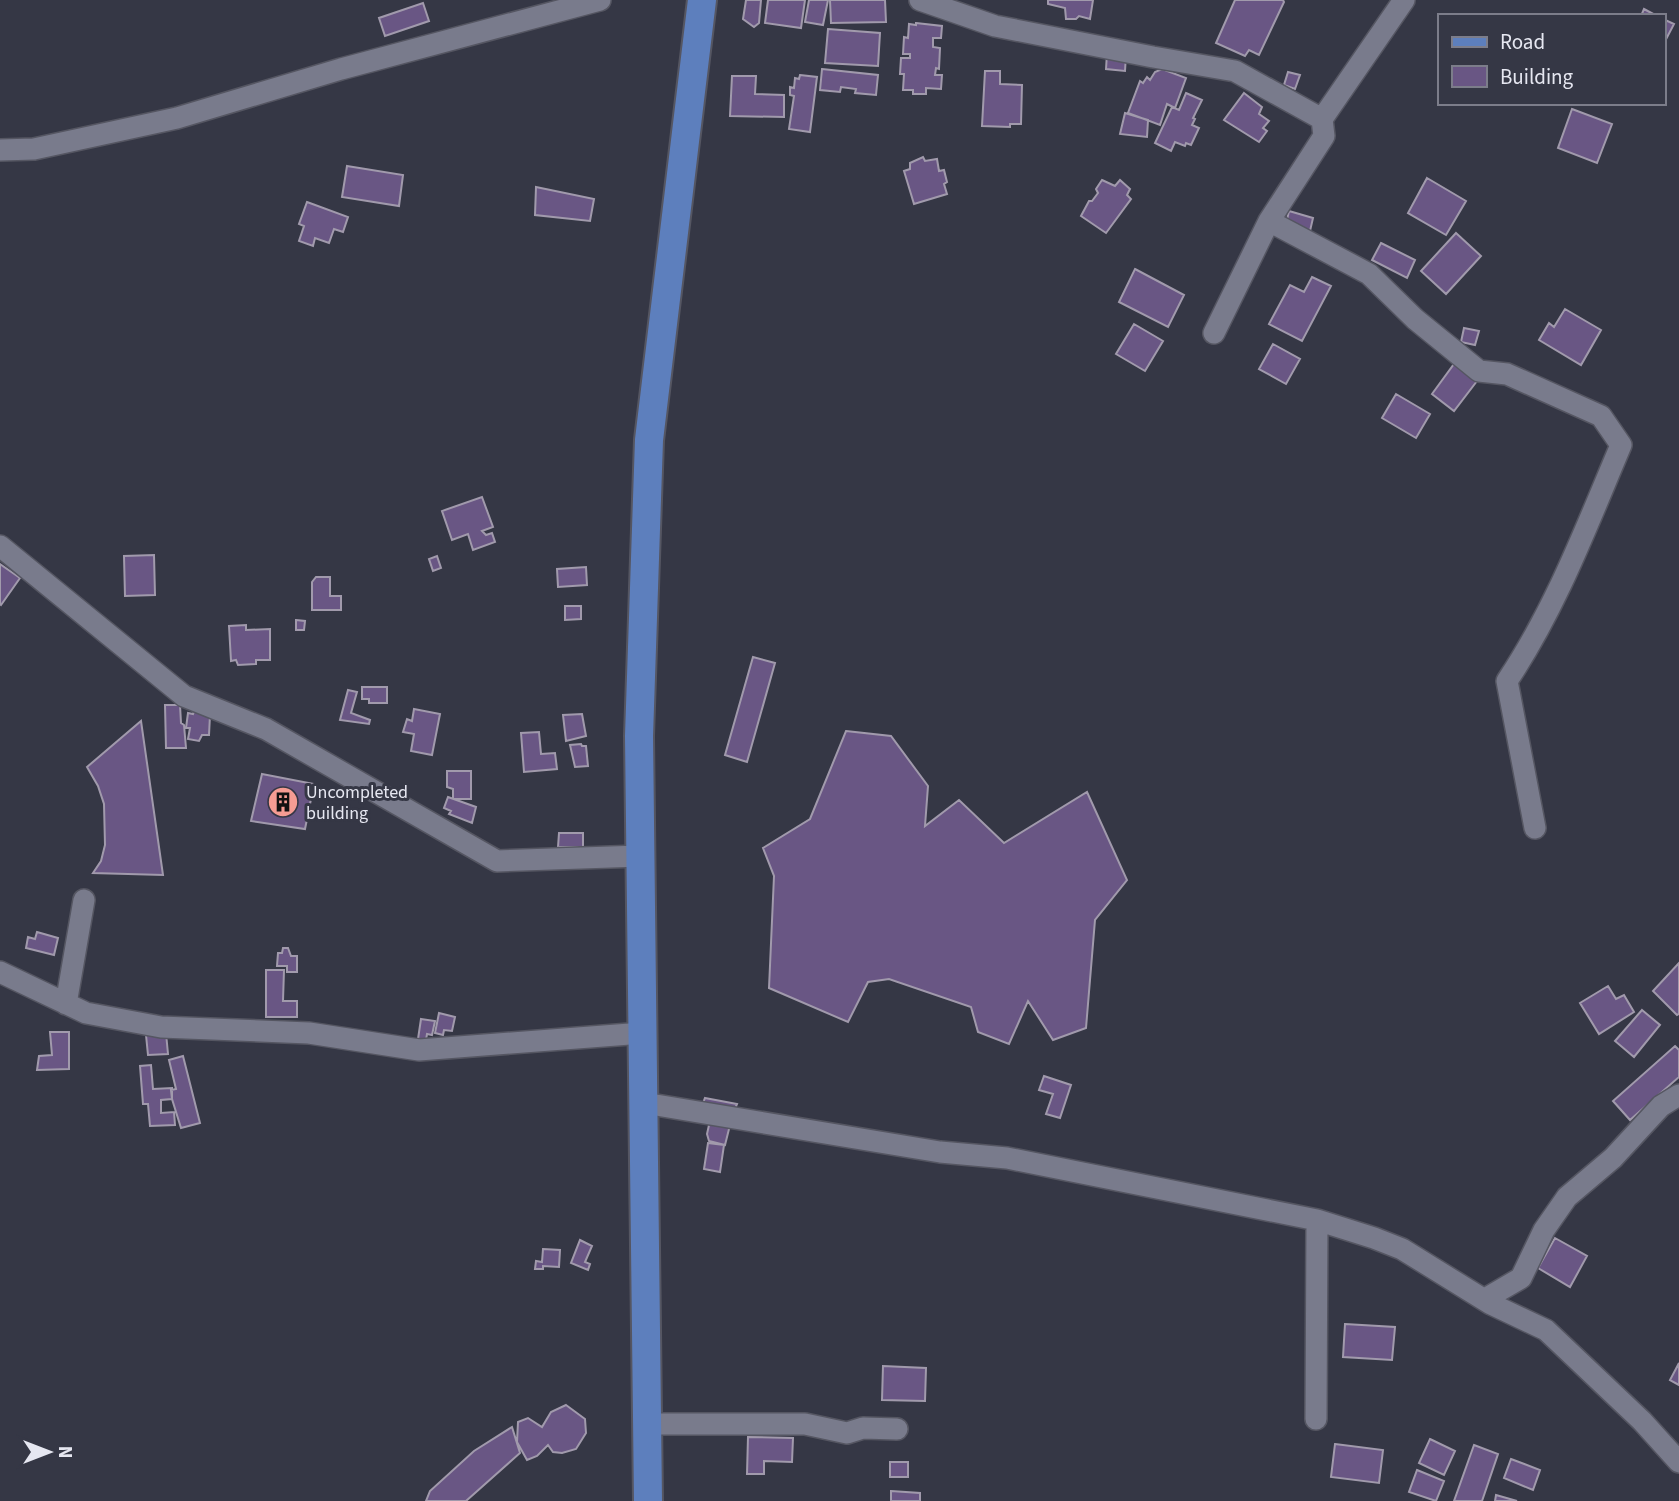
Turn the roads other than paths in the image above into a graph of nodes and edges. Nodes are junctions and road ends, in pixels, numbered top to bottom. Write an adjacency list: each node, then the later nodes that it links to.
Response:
1 (600, 0): 6 (street)
2 (702, 0): 11 (main road)
3 (920, 0): 5 (street)
4 (1404, 0): 5 (street)
5 (1322, 119): 7 (street)
6 (0, 150)
7 (1269, 221): 8 (street); 10 (street)
8 (1214, 333)
9 (0, 546): 11 (street)
10 (1535, 828)
11 (640, 856): 15 (main road)
12 (84, 900): 14 (street)
13 (0, 972): 14 (street)
14 (66, 1004): 15 (street)
15 (643, 1033): 17 (main road)
16 (1678, 1100): 19 (street)
17 (643, 1103): 18 (street); 21 (main road)
18 (1317, 1220): 19 (street); 20 (street)
19 (1485, 1299): 23 (street)
20 (1316, 1419)
21 (647, 1424): 22 (street); 24 (main road)
22 (897, 1429)
23 (1679, 1462)
24 (648, 1501)

